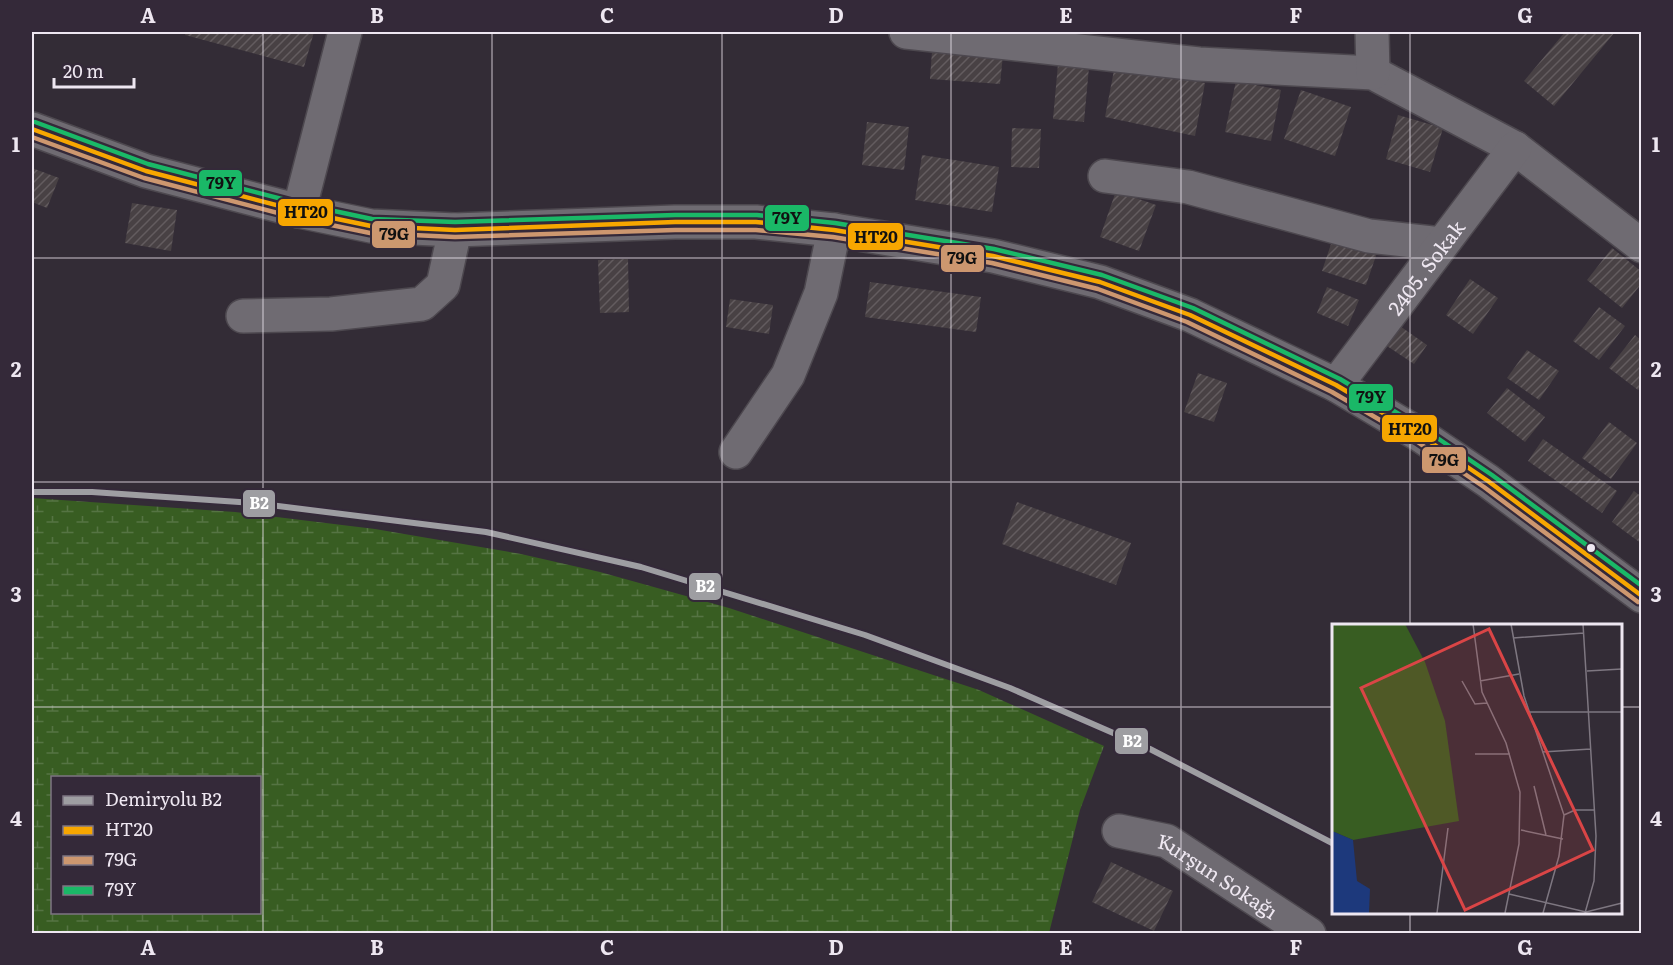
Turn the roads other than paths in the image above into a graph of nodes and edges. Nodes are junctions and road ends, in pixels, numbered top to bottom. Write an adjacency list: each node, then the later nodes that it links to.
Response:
1 (345, 32): 8 (street)
2 (914, 32): 4 (street)
3 (1372, 32): 4 (street)
4 (1373, 73): 6 (street)
5 (32, 129): 8 (street)
6 (1515, 148): 11 (street, 2405. Sokak); 12 (street)
7 (1105, 176): 11 (street)
8 (299, 211): 9 (street)
9 (455, 230): 10 (street); 13 (street)
10 (834, 230): 14 (street); 15 (street)
11 (1441, 244): 14 (street, 2405. Sokak)
12 (1641, 246)
13 (243, 316)
14 (1336, 385): 16 (street)
15 (736, 452)
16 (1641, 596)
17 (1119, 831): 18 (street, Kurşun Sokağı)
18 (1309, 933)

